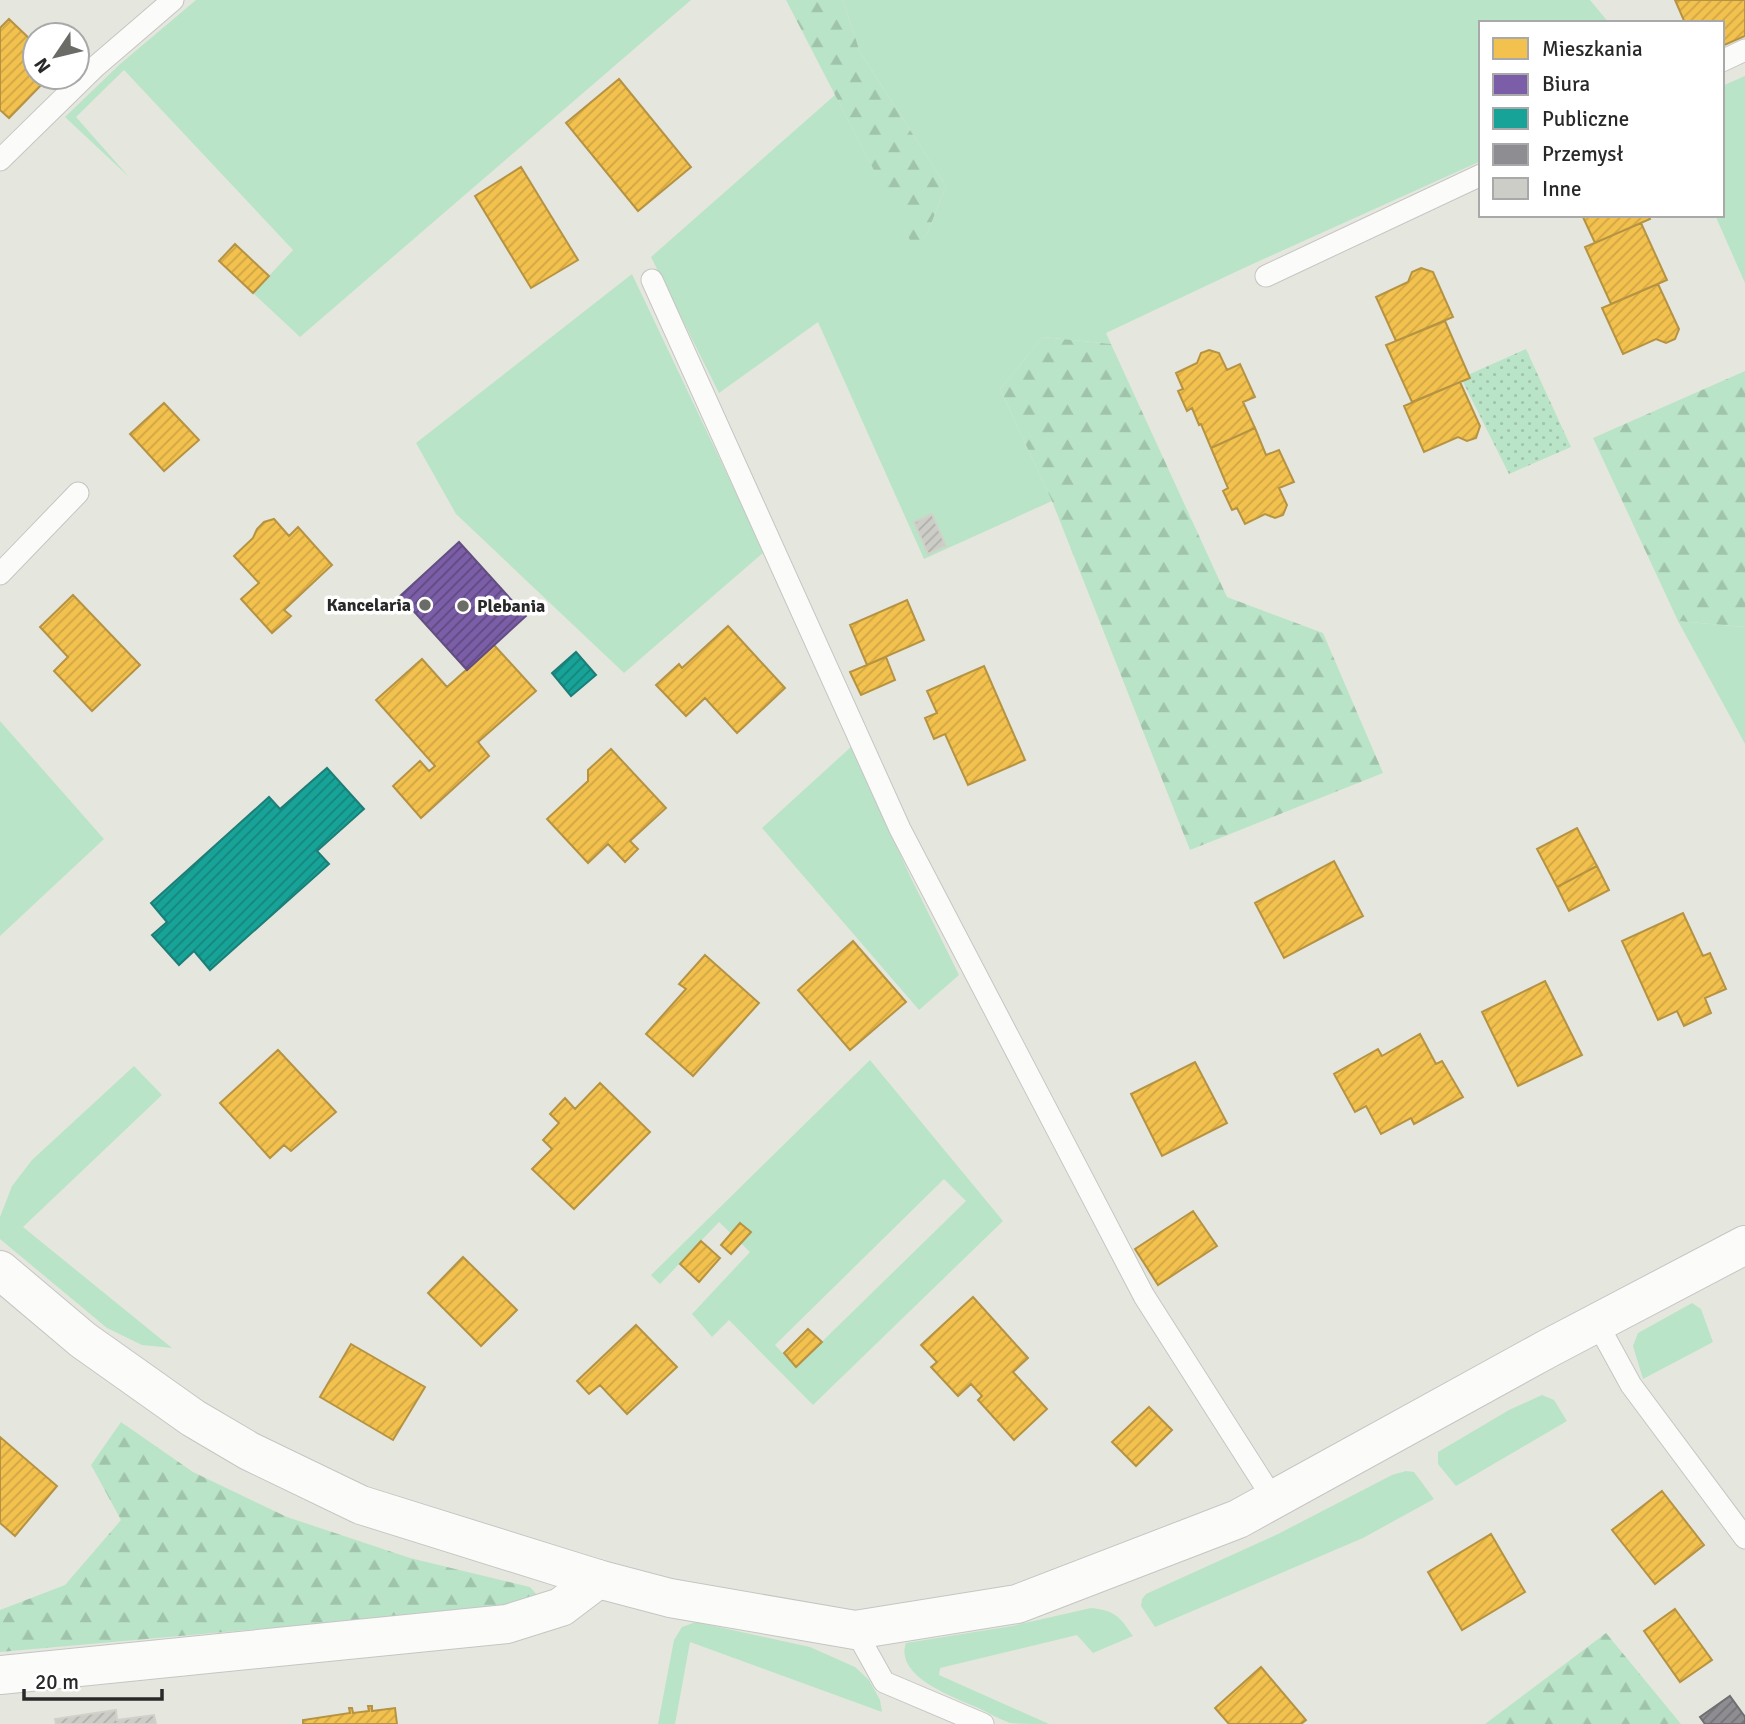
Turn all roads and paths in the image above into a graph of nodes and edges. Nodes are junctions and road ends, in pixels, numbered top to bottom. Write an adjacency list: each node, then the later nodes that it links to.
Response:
1 (173, 0): 4 (lane)
2 (1745, 50): 3 (lane)
3 (1724, 60)
4 (0, 160)
5 (1479, 176): 6 (lane)
6 (1266, 276)
7 (652, 280): 13 (lane)
8 (78, 494): 9 (lane)
9 (0, 574)
10 (1745, 1245): 12 (street)
11 (0, 1270): 15 (street)
12 (1597, 1323): 13 (street); 14 (lane)
13 (1274, 1500): 16 (street)
14 (1745, 1538)
15 (598, 1579): 16 (street); 17 (street)
16 (855, 1630): 18 (lane)
17 (0, 1675)
18 (983, 1724)

